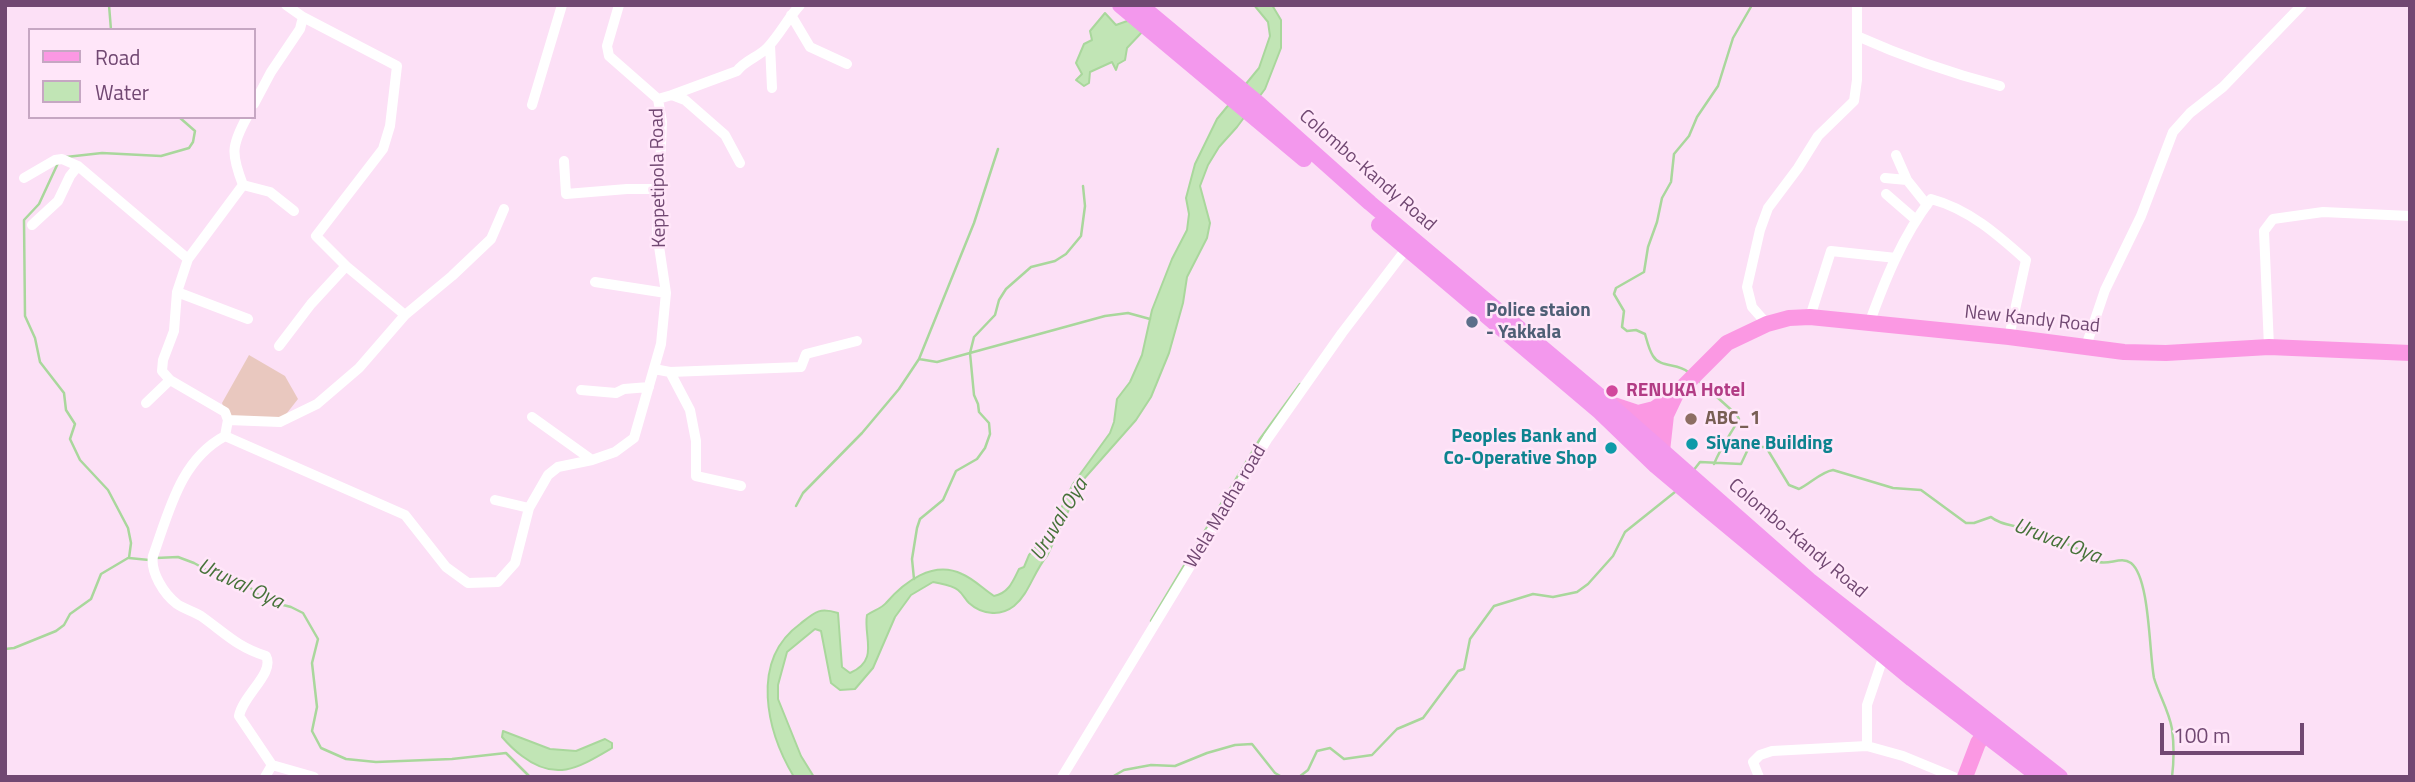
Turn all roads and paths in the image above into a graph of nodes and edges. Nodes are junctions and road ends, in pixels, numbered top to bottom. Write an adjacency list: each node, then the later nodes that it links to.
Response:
1 (286, 5): 10 (street)
2 (562, 5): 20 (street)
3 (619, 5): 18 (street, Keppetipola Road)
4 (800, 5): 9 (street)
5 (1120, 5): 16 (highway)
6 (1140, 5): 16 (highway)
7 (1857, 5): 11 (street)
8 (2302, 5): 54 (street)
9 (791, 15): 12 (street); 13 (street)
10 (303, 17): 19 (street); 42 (street)
11 (1857, 36): 14 (street); 49 (street)
12 (770, 45): 15 (street); 17 (street)
13 (847, 64)
14 (2000, 86)
15 (772, 88)
16 (1234, 91): 33 (highway, Colombo-Kandy Road)
17 (672, 95): 18 (street); 24 (street)
18 (658, 99): 30 (street, Keppetipola Road)
19 (256, 100)
20 (532, 105)
21 (246, 119): 29 (street)
22 (1896, 155): 28 (street)
23 (564, 161): 30 (street)
24 (740, 163)
25 (78, 166): 26 (street); 38 (street); 41 (street)
26 (24, 178)
27 (1885, 178): 28 (street)
28 (1907, 180): 32 (street)
29 (243, 185): 35 (street); 41 (street)
30 (658, 189): 45 (street, Keppetipola Road)
31 (1886, 194): 37 (street)
32 (1927, 205): 37 (street); 51 (street)
33 (1367, 207): 39 (highway, Colombo-Kandy Road); 63 (highway, Colombo-Kandy Road)
34 (504, 209): 46 (street)
35 (295, 211)
36 (2410, 216): 55 (street)
37 (1916, 220): 40 (street)
38 (32, 225)
39 (1406, 248): 68 (highway, Colombo-Kandy Road); 81 (street, Wela Madha road)
40 (1896, 258): 47 (street); 50 (street)
41 (188, 259): 44 (street)
42 (346, 266): 46 (street); 53 (street)
43 (595, 282): 45 (street)
44 (177, 292): 48 (street); 59 (street)
45 (666, 293): 57 (street, Keppetipola Road)
46 (405, 316): 66 (street)
47 (1810, 317): 49 (main road, New Kandy Road); 50 (main road, New Kandy Road)
48 (248, 319)
49 (1767, 324): 64 (main road, New Kandy Road)
50 (1869, 324): 51 (main road, New Kandy Road)
51 (2009, 337): 54 (main road, New Kandy Road)
52 (857, 341): 58 (street)
53 (279, 345)
54 (2086, 346): 55 (main road, New Kandy Road)
55 (2269, 346): 56 (main road, New Kandy Road)
56 (2410, 353)
57 (654, 369): 58 (street); 60 (street, Keppetipola Road)
58 (670, 372): 71 (street)
59 (170, 380): 62 (street); 66 (street)
60 (649, 387): 61 (street); 69 (street, Keppetipola Road)
61 (581, 390)
62 (146, 403)
63 (1608, 403): 64 (main road); 68 (highway, Colombo-Kandy Road)
64 (1660, 412): 68 (main road, New Kandy Road); 70 (main road)
65 (532, 417): 69 (street)
66 (228, 420): 67 (street)
67 (225, 436): 74 (street, Keppetipola Road); 78 (street)
68 (1637, 438): 70 (highway, Colombo-Kandy Road)
69 (592, 460): 74 (street, Keppetipola Road)
70 (1666, 461): 73 (highway, Colombo-Kandy Road)
71 (741, 486)
72 (495, 500): 74 (street)
73 (1713, 504): 75 (highway, Colombo-Kandy Road); 76 (highway, Colombo-Kandy Road)
74 (529, 508)
75 (1884, 655): 76 (highway, Colombo-Kandy Road); 77 (street)
76 (1988, 730): 84 (main road); 85 (highway, Colombo-Kandy Road); 86 (highway, Colombo-Kandy Road)
77 (1867, 746): 82 (street); 83 (street)
78 (272, 765): 79 (street); 80 (street)
79 (265, 777)
80 (314, 777)
81 (1062, 777)
82 (1759, 777)
83 (1954, 777)
84 (1965, 777)
85 (2040, 777)
86 (2060, 777)

